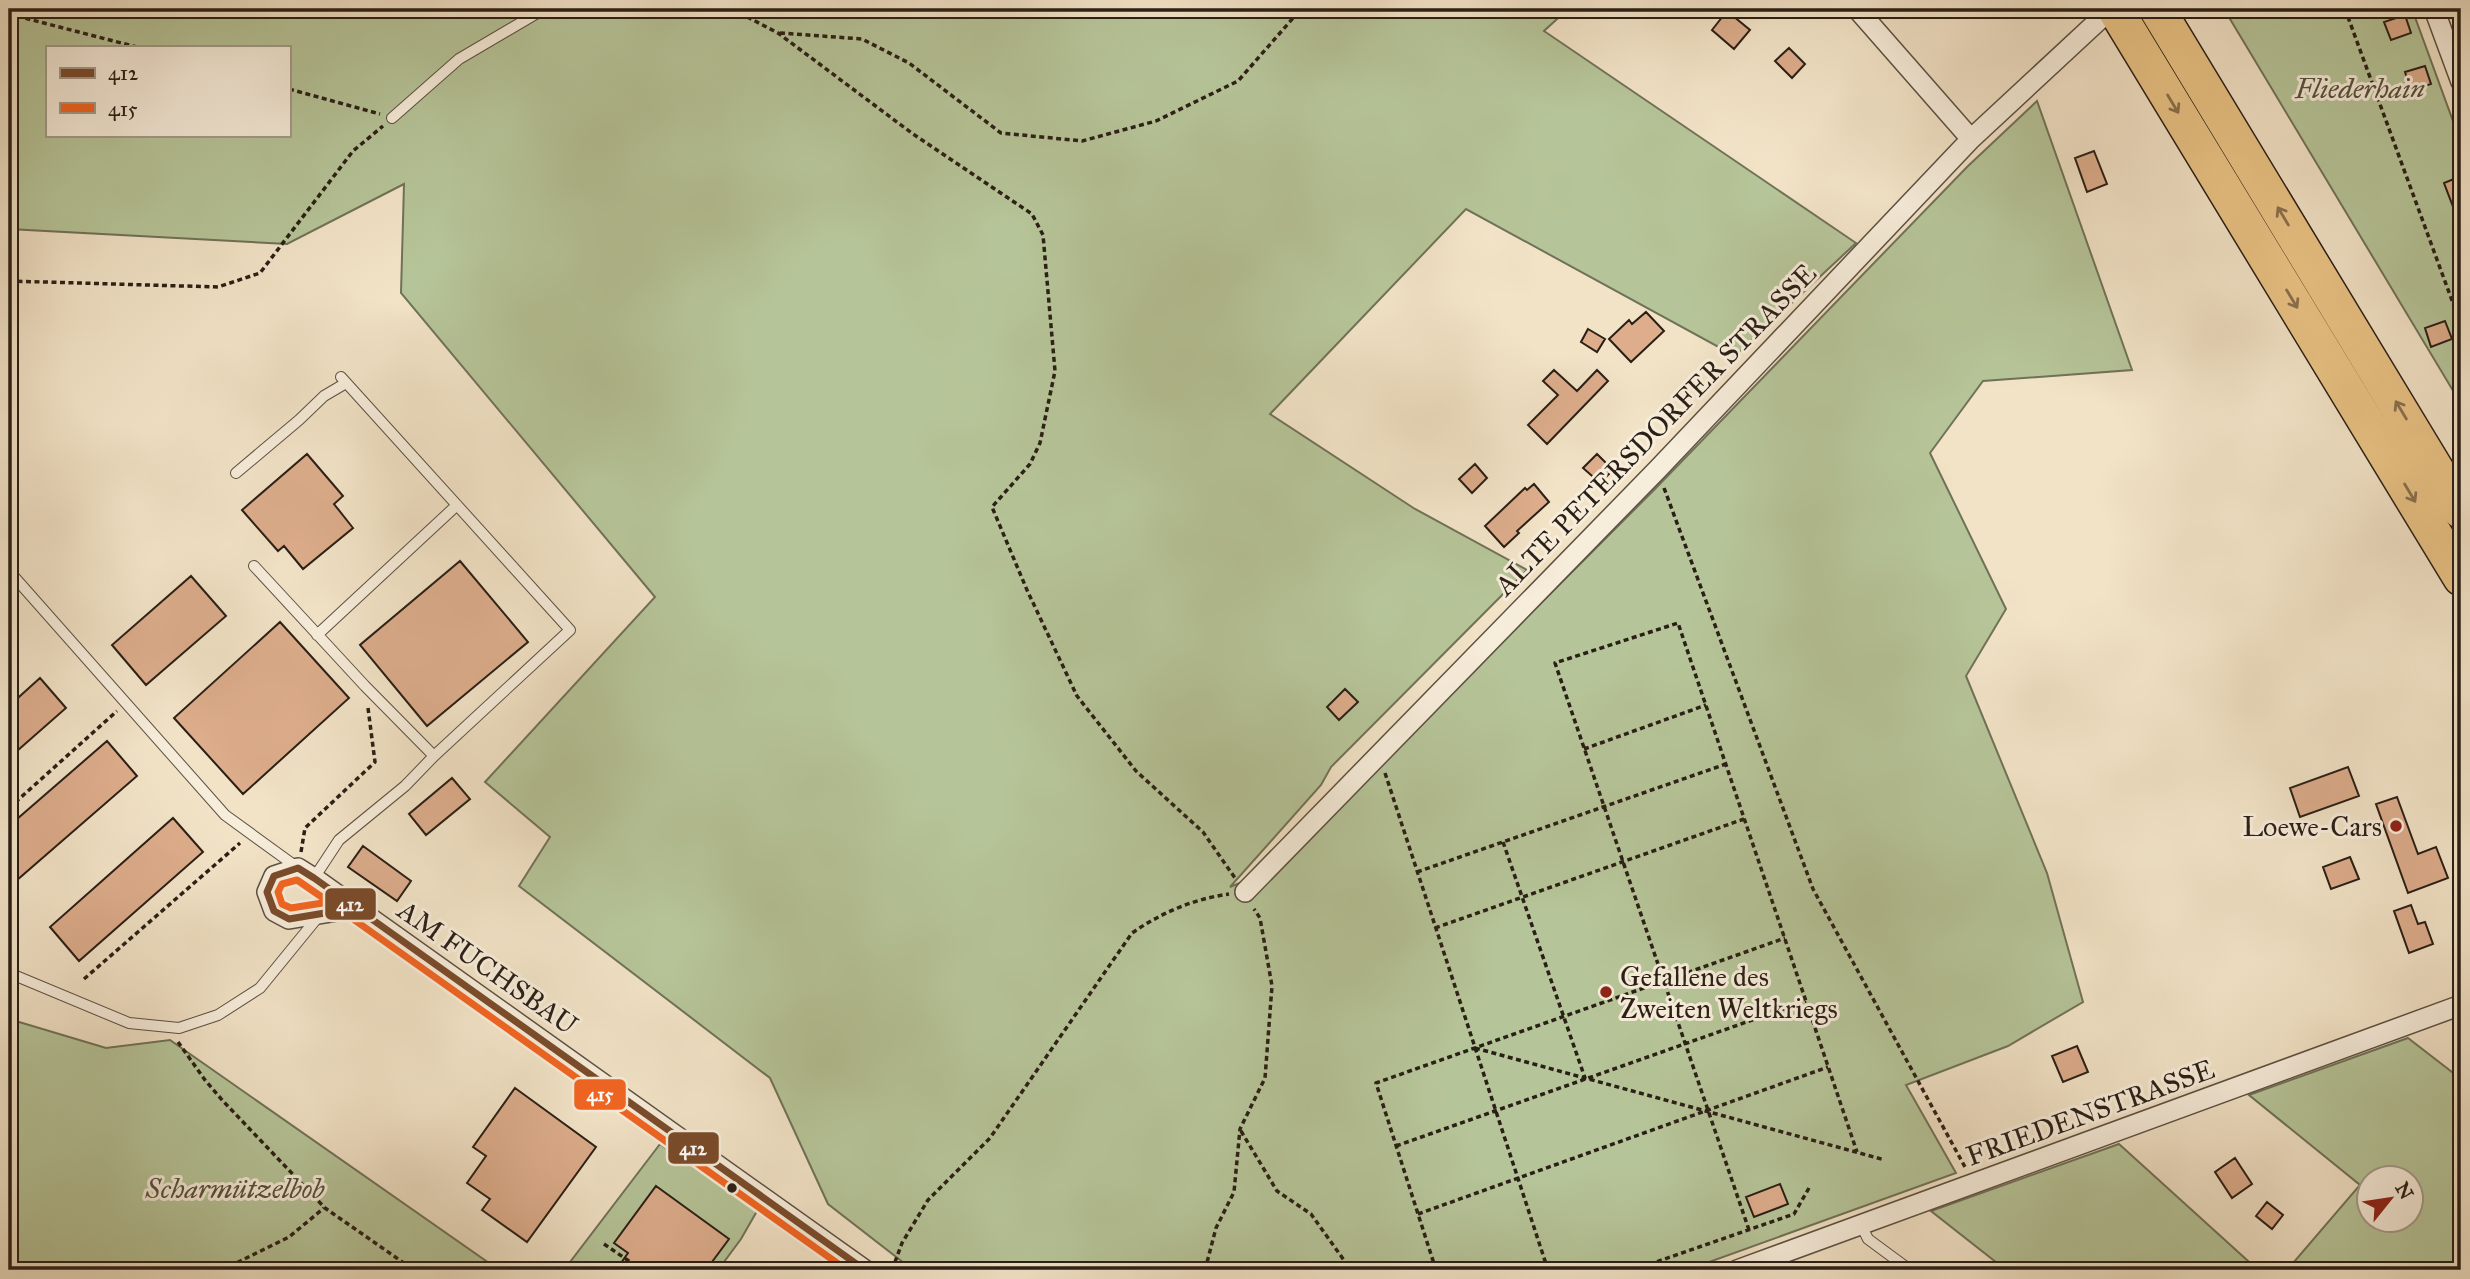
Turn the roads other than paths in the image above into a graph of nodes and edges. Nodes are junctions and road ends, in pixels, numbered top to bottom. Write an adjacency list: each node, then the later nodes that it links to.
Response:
1 (544, 9): 7 (lane)
2 (1857, 9): 8 (street)
3 (2113, 9): 8 (street, ALTE PETERSDORFER STRASSE); 14 (highway, one-way to 14)
4 (2434, 9): 6 (street)
5 (2160, 13): 11 (highway, one-way to 5)
6 (2461, 82)
7 (392, 118)
8 (1971, 139): 18 (street, ALTE PETERSDORFER STRASSE)
9 (236, 473): 10 (lane)
10 (457, 505): 15 (lane); 16 (lane)
11 (2461, 511)
12 (254, 566): 15 (lane)
13 (9, 571): 17 (lane, AM FUCHSBAU)
14 (2461, 578)
15 (317, 635): 16 (lane)
16 (433, 755): 17 (lane)
17 (306, 873): 19 (street, AM FUCHSBAU); 20 (street)
18 (1245, 892)
19 (355, 908): 20 (street); 24 (street, AM FUCHSBAU)
20 (320, 914): 21 (lane)
21 (9, 974)
22 (2461, 1005): 23 (street, FRIEDENSTRASSE)
23 (1861, 1225): 25 (street, FRIEDENSTRASSE); 26 (lane)
24 (865, 1270)
25 (1737, 1270)
26 (1910, 1270)

